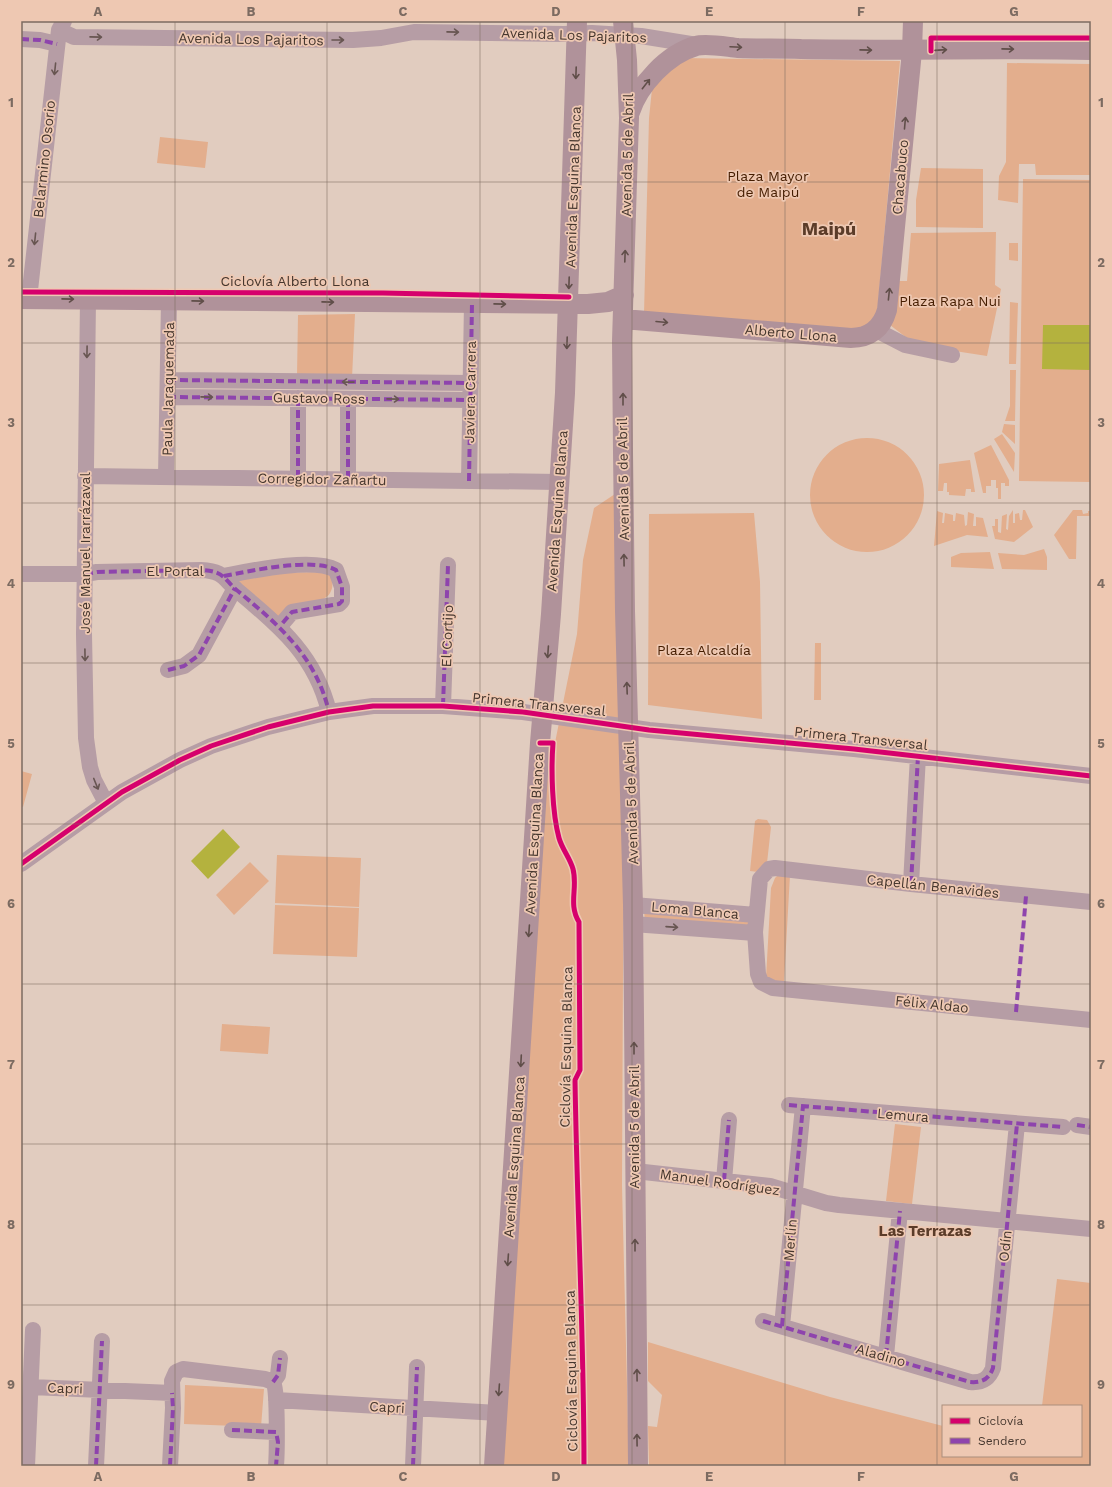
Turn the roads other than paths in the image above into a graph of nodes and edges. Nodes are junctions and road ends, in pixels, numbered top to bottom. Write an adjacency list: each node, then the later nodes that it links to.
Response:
1 (913, 21): 8 (main road, Chacabuco)
2 (577, 28): 3 (street, Avenida Los Pajaritos); 4 (street, Avenida Los Pajaritos, one-way to 2); 15 (main road, Avenida Esquina Blanca, one-way to 15)
3 (624, 28): 6 (street, Avenida Los Pajaritos); 9 (main road, Avenida 5 de Abril)
4 (60, 32): 5 (street, Avenida Los Pajaritos); 11 (street, Belarmino Osorio, one-way to 11)
5 (21, 39)
6 (697, 45): 8 (main road, Avenida Los Pajaritos, one-way to 8); 9 (main road, one-way to 6)
7 (1091, 50): 8 (main road, Avenida Los Pajaritos, one-way to 7)
8 (912, 51): 17 (main road, Chacabuco, one-way to 8)
9 (628, 118): 10 (main road, Avenida 5 de Abril, one-way to 9)
10 (624, 295): 15 (main road); 16 (main road, Avenida 5 de Abril)
11 (25, 299): 12 (main road, one-way to 12)
12 (88, 299): 13 (main road); 25 (street, José Manuel Irarrázaval, one-way to 25)
13 (169, 300): 14 (main road, one-way to 14); 19 (street, Paula Jaraquemada)
14 (472, 304): 15 (main road, one-way to 15); 20 (street, Javiera Carrera)
15 (568, 304): 30 (main road, Avenida Esquina Blanca, one-way to 30)
16 (623, 319): 17 (main road, Alberto Llona, one-way to 17); 41 (main road, Avenida 5 de Abril, one-way to 16)
17 (876, 330): 18 (street)
18 (952, 355)
19 (168, 380): 20 (street, Gustavo Ross, one-way to 19); 21 (street, Paula Jaraquemada)
20 (470, 383): 24 (street, Javiera Carrera)
21 (168, 397): 22 (street, Gustavo Ross, one-way to 22); 26 (street, Paula Jaraquemada)
22 (298, 398): 23 (street, Gustavo Ross); 27 (street)
23 (348, 399): 24 (street, Gustavo Ross, one-way to 24); 28 (street)
24 (470, 400): 29 (street, Javiera Carrera)
25 (85, 476): 26 (street, Corregidor Zañartu); 33 (street, José Manuel Irarrázaval)
26 (166, 477): 27 (street, Corregidor Zañartu)
27 (298, 479): 28 (street, Corregidor Zañartu)
28 (348, 479): 29 (street, Corregidor Zañartu)
29 (469, 481): 30 (street, Corregidor Zañartu)
30 (559, 482): 40 (main road, Avenida Esquina Blanca, one-way to 40)
31 (448, 565): 38 (street, El Cortijo)
32 (21, 574): 33 (street, El Portal)
33 (85, 574): 34 (street, El Portal); 44 (street, José Manuel Irarrázaval, one-way to 44)
34 (224, 576): 35 (street, El Portal); 36 (street)
35 (235, 588): 36 (street, El Portal); 37 (street)
36 (280, 626): 39 (street, El Portal)
37 (168, 670)
38 (443, 706): 39 (street, Primera Transversal); 40 (street, Primera Transversal)
39 (329, 712): 44 (street, Primera Transversal)
40 (543, 714): 41 (street, Primera Transversal); 77 (main road, Avenida Esquina Blanca, one-way to 77)
41 (628, 727): 42 (street, Primera Transversal); 48 (main road, Avenida 5 de Abril)
42 (918, 756): 43 (street, Primera Transversal); 46 (street)
43 (1091, 776)
44 (106, 803): 45 (street, Primera Transversal)
45 (21, 864)
46 (911, 884): 47 (street, Capellán Benavides); 49 (street, Capellán Benavides)
47 (1091, 902)
48 (633, 915): 49 (street, Loma Blanca); 50 (street, Loma Blanca, one-way to 50); 56 (main road, Avenida 5 de Abril, one-way to 48)
49 (756, 915): 50 (street)
50 (755, 933): 51 (street, Félix Aldao)
51 (1091, 1020)
52 (796, 1106): 54 (street, Lemura); 58 (street, Merlín)
53 (729, 1120): 57 (street)
54 (1017, 1124): 55 (street, Lemura); 60 (street, Odín)
55 (1077, 1127)
56 (635, 1171): 57 (street, Manuel Rodríguez); 86 (main road, Avenida 5 de Abril, one-way to 56)
57 (724, 1181): 58 (street, Manuel Rodríguez)
58 (795, 1194): 59 (street, Manuel Rodríguez); 63 (street, Merlín)
59 (900, 1211): 60 (street, Manuel Rodríguez); 66 (street)
60 (1008, 1221): 61 (street, Manuel Rodríguez); 69 (street, Odín)
61 (1091, 1229)
62 (763, 1321): 63 (street, Aladino)
63 (782, 1326): 66 (street, Aladino)
64 (33, 1330): 71 (street)
65 (102, 1341): 72 (street)
66 (886, 1356): 69 (street, Aladino)
67 (280, 1358): 70 (street)
68 (418, 1367): 75 (street)
69 (993, 1368)
70 (273, 1382): 73 (street); 74 (street)
71 (31, 1387): 72 (street, Capri); 76 (street)
72 (100, 1390): 73 (street, Capri); 81 (street)
73 (172, 1393): 82 (street)
74 (276, 1400): 75 (street, Capri); 79 (street)
75 (415, 1408): 77 (street, Capri); 84 (street)
76 (25, 1411): 80 (street)
77 (498, 1413): 85 (main road, Avenida Esquina Blanca)
78 (232, 1430): 79 (street)
79 (276, 1432): 83 (street)
80 (27, 1466)
81 (96, 1466)
82 (170, 1466)
83 (276, 1466)
84 (413, 1466)
85 (494, 1466)
86 (638, 1466)

